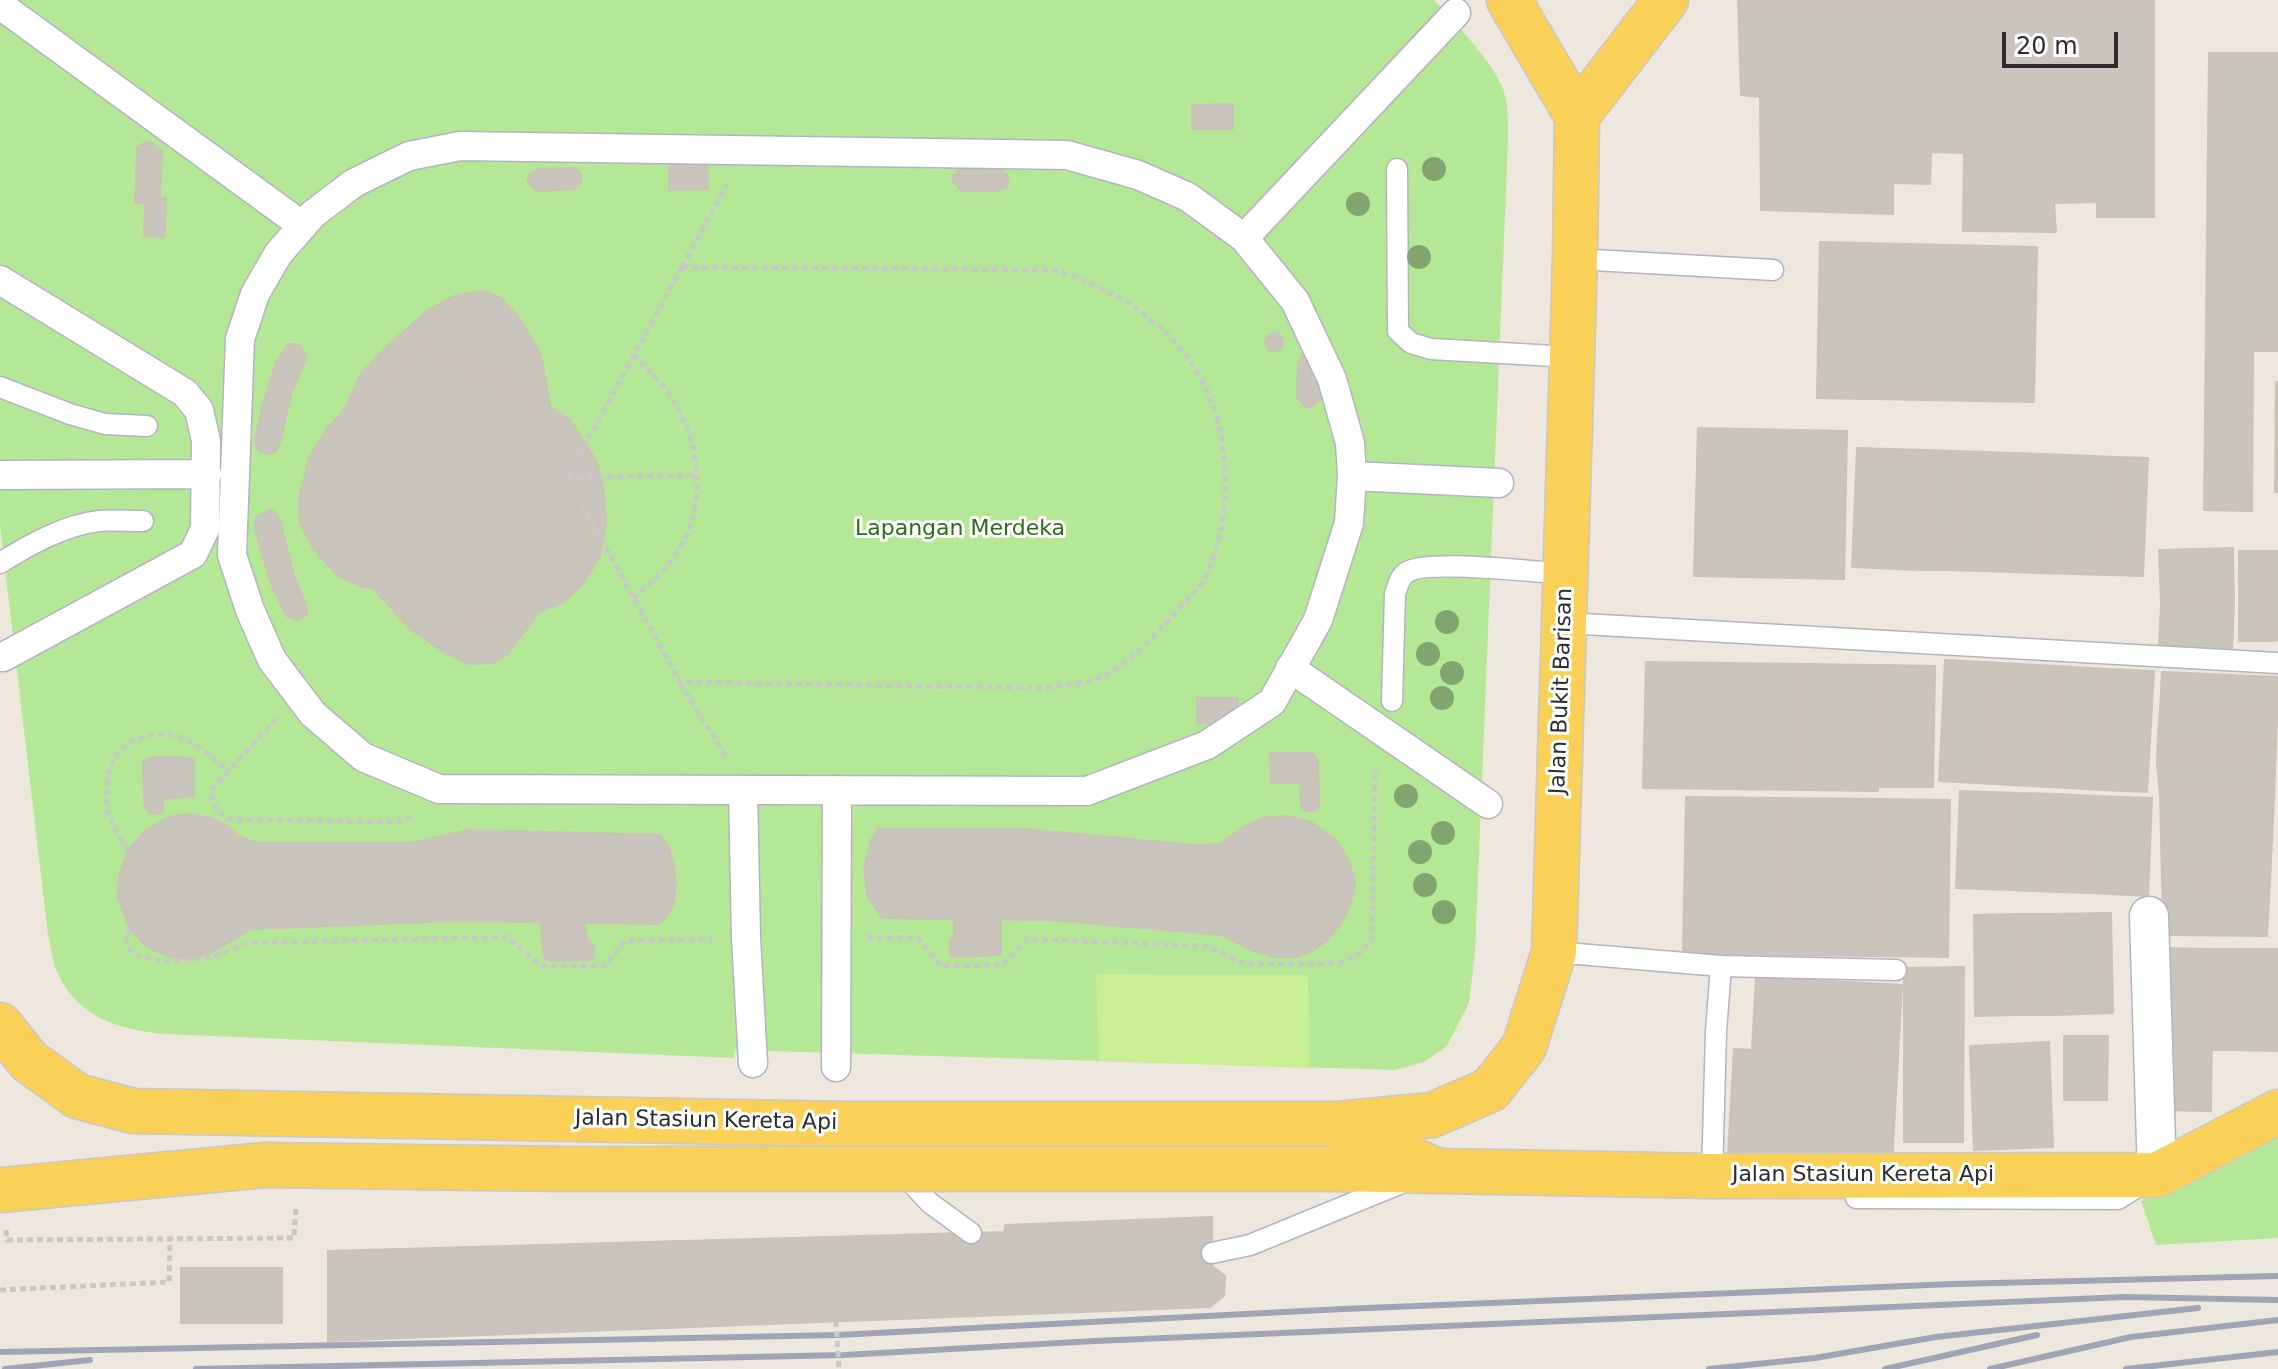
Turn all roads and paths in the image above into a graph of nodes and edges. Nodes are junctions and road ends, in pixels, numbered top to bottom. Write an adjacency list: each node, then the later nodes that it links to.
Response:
1 (1509, 0): 5 (main road)
2 (1666, 0): 5 (main road)
3 (0, 5): 8 (street)
4 (1456, 13): 9 (street)
5 (1577, 116): 10 (main road, Jalan Bukit Barisan)
6 (745, 150): 8 (street); 9 (street); 11 (path)
7 (1397, 169): 15 (lane)
8 (303, 226): 33 (street)
9 (1244, 238): 21 (street)
10 (1575, 259): 12 (lane); 15 (main road, Jalan Bukit Barisan)
11 (682, 267): 14 (path); 32 (path)
12 (1773, 270)
13 (0, 280): 18 (street)
14 (634, 355): 20 (path); 22 (path)
15 (1573, 357): 26 (main road, Jalan Bukit Barisan)
16 (0, 387): 17 (lane)
17 (147, 426)
18 (207, 474): 19 (street); 29 (street)
19 (0, 475)
20 (696, 475): 22 (path); 27 (path)
21 (1352, 476): 23 (street); 31 (street)
22 (567, 478): 27 (path)
23 (1499, 483)
24 (143, 521): 25 (lane)
25 (0, 563)
26 (1566, 574): 28 (main road, Jalan Bukit Barisan); 34 (lane)
27 (633, 599): 32 (path)
28 (1565, 623): 30 (lane); 46 (main road, Jalan Bukit Barisan)
29 (3, 657)
30 (2278, 663)
31 (1290, 668): 35 (street); 39 (street)
32 (680, 682): 38 (path)
33 (298, 695): 36 (path); 37 (street)
34 (1392, 701)
35 (1375, 727): 40 (street); 44 (path)
36 (229, 771): 37 (path); 41 (path)
37 (466, 789): 38 (street)
38 (745, 790): 39 (street); 45 (street)
39 (837, 790): 44 (street)
40 (1488, 804)
41 (128, 850)
42 (2149, 916): 58 (street)
43 (129, 928): 45 (path)
44 (837, 936): 51 (street)
45 (746, 938): 50 (street)
46 (1554, 952): 47 (lane); 54 (main road, Jalan Bukit Barisan)
47 (1721, 966): 48 (lane); 59 (lane)
48 (1896, 970)
49 (0, 1025): 53 (main road, Jalan Stasiun Kereta Api)
50 (753, 1063)
51 (836, 1067)
52 (2278, 1112): 58 (main road, Jalan Stasiun Kereta Api)
53 (571, 1118): 55 (main road, Jalan Stasiun Kereta Api); 56 (lane)
54 (1336, 1124): 55 (main road, Jalan Stasiun Kereta Api); 57 (main road, Jalan Stasiun Kereta Api)
55 (857, 1138): 62 (lane)
56 (707, 1141)
57 (1433, 1169): 59 (main road, Jalan Stasiun Kereta Api); 61 (main road, Jalan Stasiun Kereta Api, bridge); 64 (lane)
58 (2157, 1175): 59 (main road, Jalan Stasiun Kereta Api)
59 (1712, 1176)
60 (297, 1199): 63 (path)
61 (3, 1209): 63 (path)
62 (971, 1233)
63 (170, 1239): 65 (path)
64 (1212, 1253)
65 (0, 1290)
66 (836, 1321): 67 (path, bridge)
67 (839, 1369)

